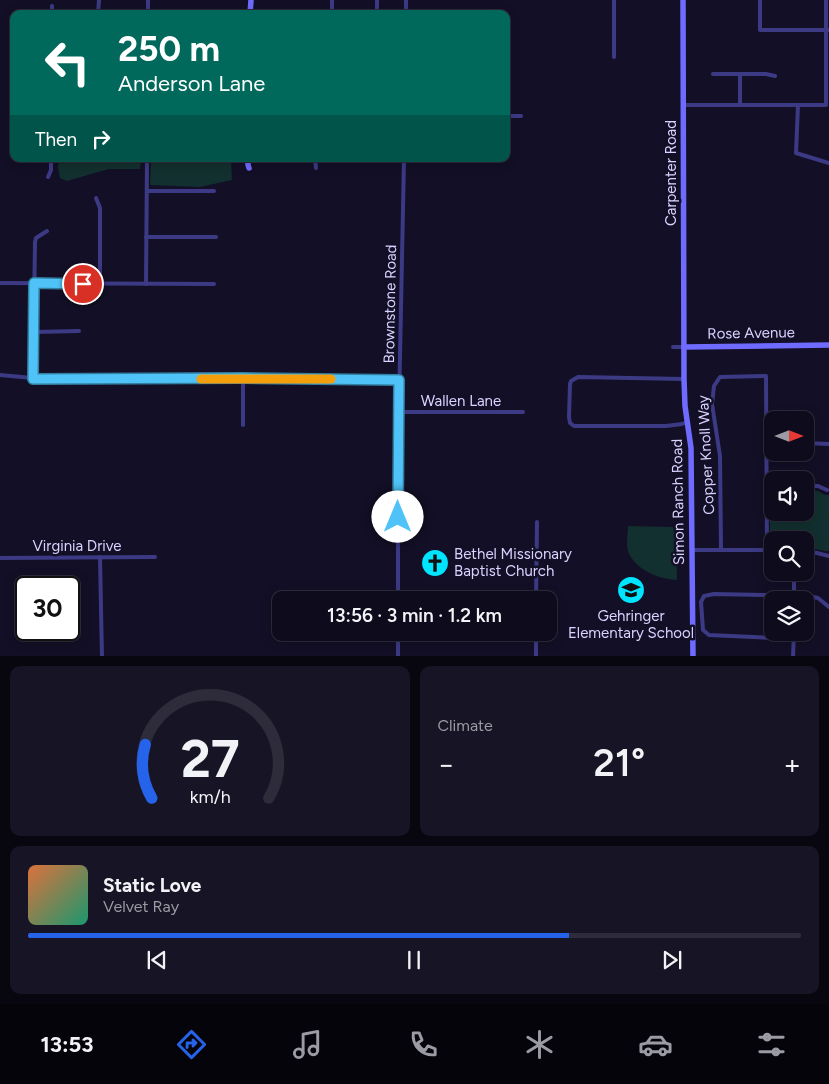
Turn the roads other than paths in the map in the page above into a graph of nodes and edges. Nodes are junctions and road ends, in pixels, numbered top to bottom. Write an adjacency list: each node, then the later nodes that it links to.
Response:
1 (614, 0): 8 (street)
2 (683, 0): 12 (street, Carpenter Road)
3 (760, 0): 7 (street)
4 (826, 0): 7 (street)
5 (52, 6): 6 (street)
6 (52, 10)
7 (828, 30): 14 (street)
8 (614, 57)
9 (712, 74): 10 (street)
10 (740, 74): 11 (street); 13 (street)
11 (774, 76)
12 (684, 105): 13 (street); 37 (street, Carpenter Road)
13 (740, 105): 14 (street)
14 (798, 105): 21 (street)
15 (510, 116): 16 (street)
16 (521, 116)
17 (51, 162): 23 (street)
18 (147, 162): 24 (street)
19 (316, 162): 22 (street)
20 (404, 162): 44 (street, Brownstone Road)
21 (829, 163)
22 (316, 168)
23 (48, 177)
24 (147, 191): 25 (street); 28 (street)
25 (214, 191)
26 (96, 198): 32 (street)
27 (47, 231): 31 (street)
28 (146, 237): 29 (street); 33 (street)
29 (216, 237)
30 (0, 283): 31 (street)
31 (34, 283): 32 (street); 36 (street)
32 (100, 284): 33 (street)
33 (146, 284): 34 (street)
34 (214, 284)
35 (79, 331): 36 (street)
36 (34, 332): 42 (street)
37 (684, 346): 38 (street, Rose Avenue); 39 (street, Rose Avenue); 43 (street, Simon Ranch Road)
38 (829, 346)
39 (673, 347)
40 (0, 374): 42 (street)
41 (243, 378): 42 (street); 44 (street); 49 (street)
42 (33, 379)
43 (684, 379): 48 (street, Simon Ranch Road); 48 (street)
44 (399, 380): 46 (street, Brownstone Road)
45 (766, 411): 56 (street, Copper Knoll Way)
46 (399, 412): 47 (street, Wallen Lane); 63 (street, Brownstone Road)
47 (523, 412)
48 (688, 422): 55 (street, Simon Ranch Road)
49 (243, 425)
50 (814, 443): 51 (street)
51 (829, 444)
52 (814, 486): 53 (street)
53 (826, 490)
54 (537, 522): 64 (street)
55 (692, 550): 56 (street); 75 (street, Simon Ranch Road)
56 (721, 550): 57 (street)
57 (764, 550)
58 (814, 552): 59 (street)
59 (829, 556)
60 (100, 557): 61 (street, Virginia Drive); 62 (street, Virginia Drive); 72 (street)
61 (155, 557)
62 (0, 558)
63 (398, 591)
64 (536, 591)
65 (764, 596): 68 (street)
66 (814, 598): 67 (street)
67 (829, 607)
68 (764, 638)
69 (398, 641): 73 (street)
70 (536, 641): 74 (street)
71 (794, 641): 76 (street)
72 (102, 656)
73 (398, 656)
74 (536, 656)
75 (693, 656)
76 (793, 656)

